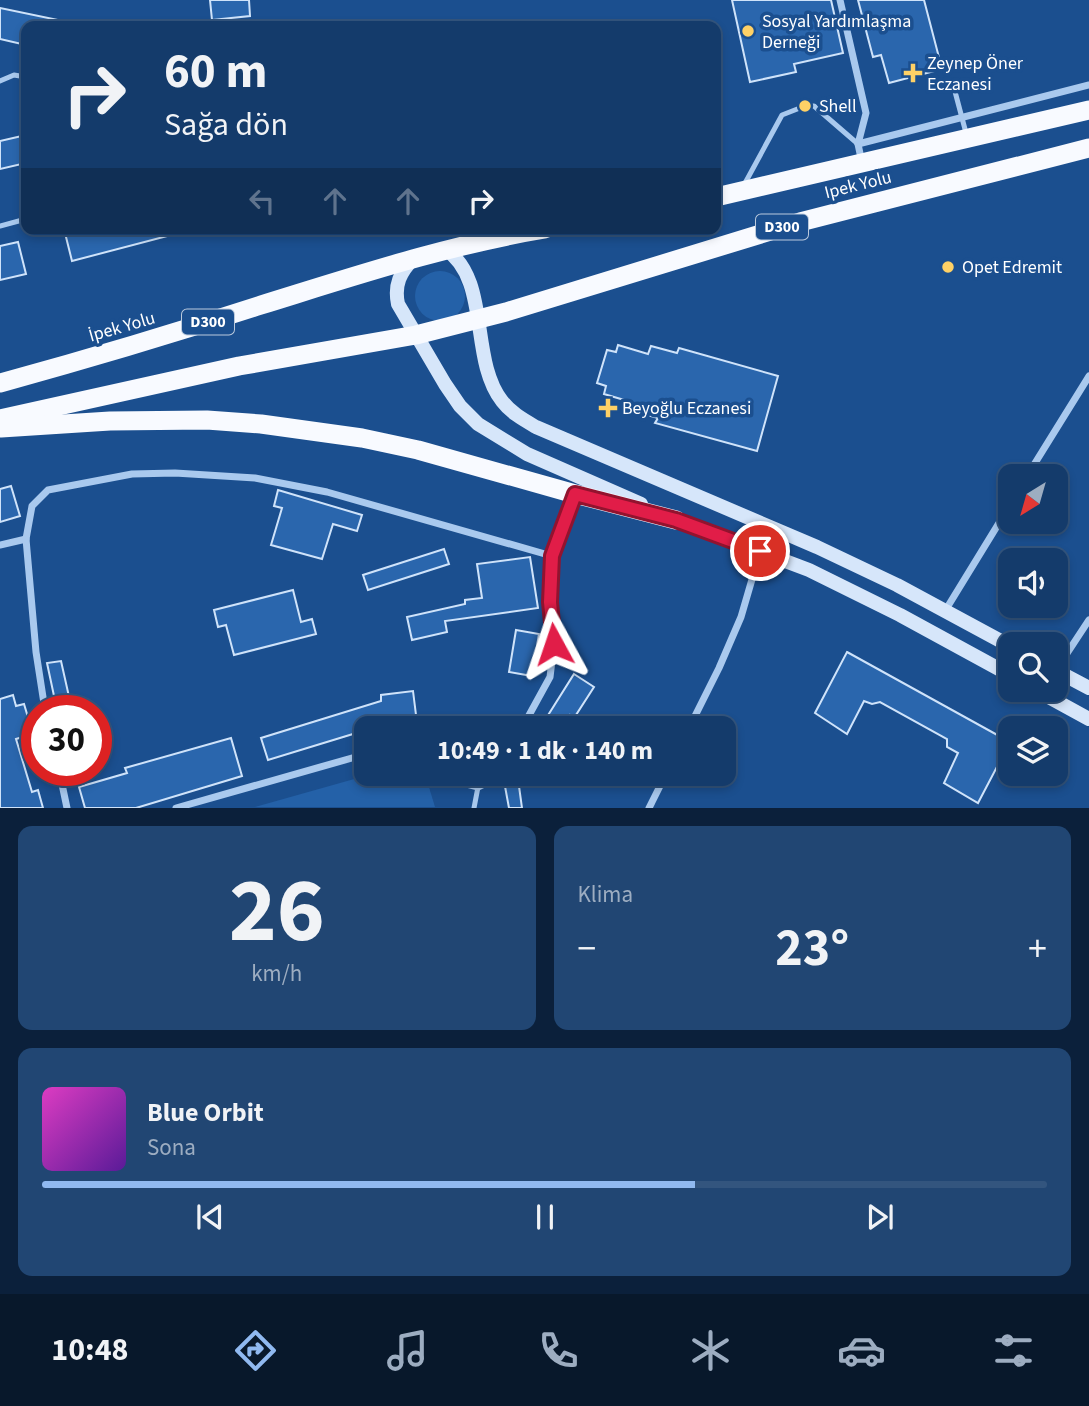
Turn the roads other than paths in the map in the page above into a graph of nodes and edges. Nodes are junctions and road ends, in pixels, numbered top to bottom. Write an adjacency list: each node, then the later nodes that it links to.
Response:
1 (840, 0): 10 (street)
2 (21, 76): 3 (lane)
3 (0, 81)
4 (953, 84): 7 (lane)
5 (1089, 85): 7 (street)
6 (1089, 110): 8 (highway, Ipek Yolu / D300)
7 (961, 119): 8 (lane); 10 (street)
8 (968, 140): 10 (highway, Ipek Yolu / D300)
9 (1084, 150): 18 (highway, Ipek Yolu / D300)
10 (860, 154): 11 (highway, Ipek Yolu / D300); 11 (lane)
11 (740, 192): 12 (highway, Ipek Yolu / D300)
12 (721, 196)
13 (21, 220): 14 (lane)
14 (0, 226)
15 (515, 235): 16 (highway)
16 (445, 249): 17 (highway); 18 (main road)
17 (415, 257): 19 (main road); 21 (highway, İpek Yolu / D300)
18 (478, 319): 19 (highway); 32 (main road)
19 (416, 335): 22 (highway); 26 (main road)
20 (1089, 376): 24 (street)
21 (0, 383)
22 (0, 419)
23 (0, 428): 25 (highway)
24 (1034, 464)
25 (575, 494): 26 (highway); 31 (street)
26 (676, 520): 30 (main road)
27 (998, 525): 32 (street)
28 (26, 539): 29 (street); 31 (street); 39 (street)
29 (0, 545)
30 (760, 551): 36 (main road); 42 (street)
31 (552, 556): 41 (street)
32 (945, 611): 34 (main road)
33 (1089, 620): 35 (street)
34 (998, 640)
35 (1068, 651)
36 (998, 669)
37 (1068, 677): 38 (main road)
38 (1089, 688)
39 (43, 695)
40 (1058, 702): 43 (main road)
41 (529, 716)
42 (695, 716)
43 (1089, 719)
44 (354, 757): 50 (street)
45 (62, 786): 49 (street)
46 (474, 786): 48 (street)
47 (660, 786): 52 (street)
48 (478, 787): 51 (lane)
49 (67, 807)
50 (176, 807)
51 (474, 807)
52 (649, 807)

